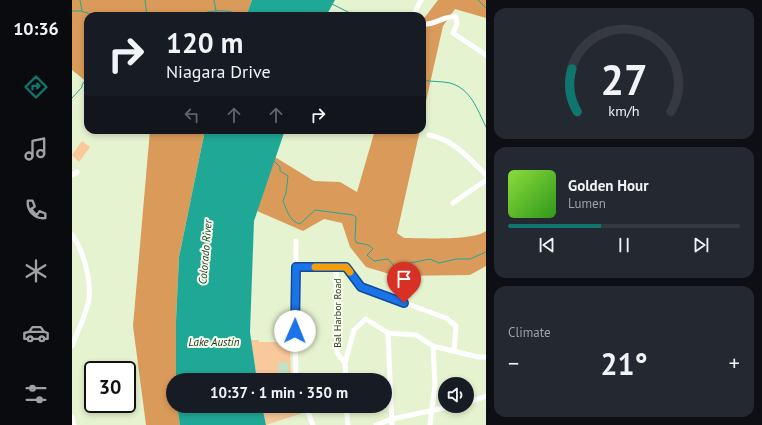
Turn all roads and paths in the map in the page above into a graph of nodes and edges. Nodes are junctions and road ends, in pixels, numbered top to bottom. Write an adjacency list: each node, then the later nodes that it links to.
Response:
1 (421, 0): 2 (street)
2 (415, 12)
3 (426, 24): 4 (street)
4 (486, 55)
5 (429, 135): 7 (street)
6 (77, 172): 8 (street)
7 (486, 174)
8 (72, 175)
9 (486, 180): 10 (street)
10 (453, 203)
11 (72, 235): 16 (street)
12 (296, 241): 13 (street)
13 (296, 267): 14 (street); 21 (street)
14 (336, 267): 18 (street); 20 (street, Bal Harbor Road)
15 (388, 333): 17 (street); 20 (street); 30 (street)
16 (72, 346)
17 (433, 346): 18 (street); 26 (street)
18 (454, 350): 19 (street)
19 (486, 358)
20 (345, 363): 22 (street, Bal Harbor Road)
21 (296, 373)
22 (346, 373)
23 (486, 396): 24 (street)
24 (474, 400)
25 (438, 409): 26 (street)
26 (433, 410): 30 (street); 36 (street)
27 (309, 413): 32 (street)
28 (347, 413): 33 (street)
29 (72, 417): 31 (street)
30 (392, 419): 34 (street); 35 (street)
31 (74, 425)
32 (313, 425)
33 (348, 425)
34 (376, 425)
35 (392, 425)
36 (430, 425)

